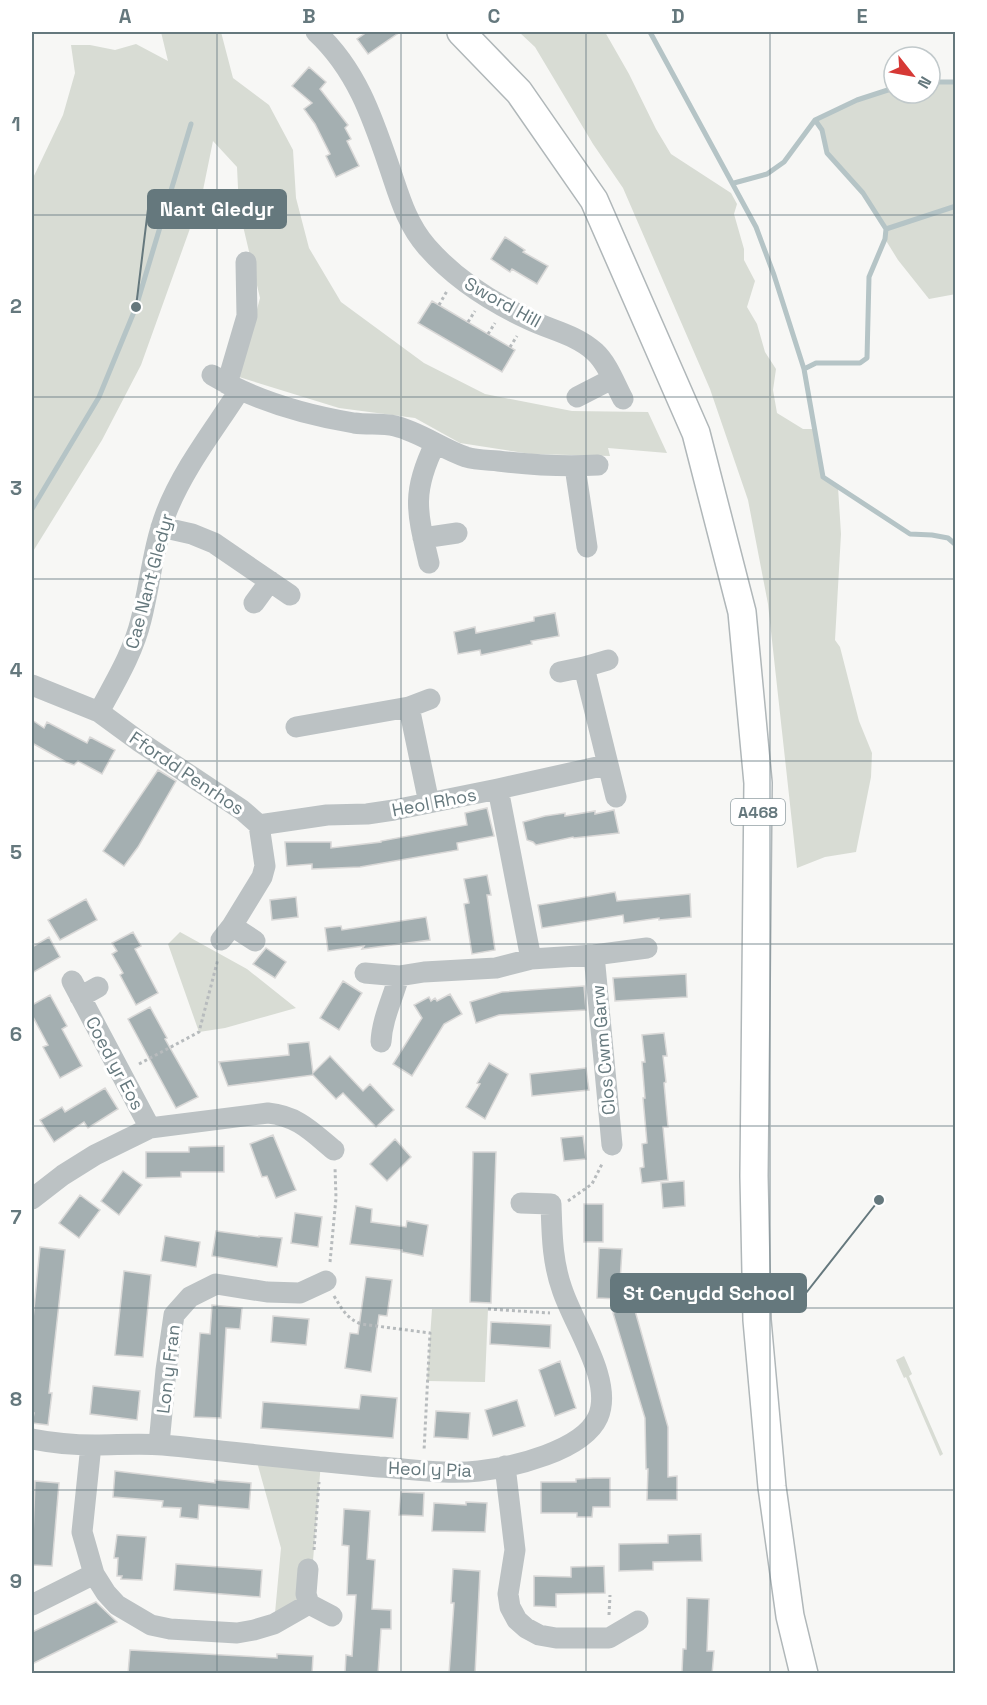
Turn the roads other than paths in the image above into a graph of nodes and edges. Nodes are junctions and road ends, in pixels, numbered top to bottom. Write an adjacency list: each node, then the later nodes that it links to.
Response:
1 (316, 32): 4 (street, Sword Hill)
2 (461, 32): 56 (main road, A468)
3 (246, 262): 5 (street, Cae Nant Gledyr)
4 (612, 379): 6 (street); 7 (street, Sword Hill)
5 (226, 383): 8 (street); 11 (street, Cae Nant Gledyr)
6 (578, 397)
7 (623, 399)
8 (435, 444): 10 (street); 13 (street)
9 (598, 465): 10 (street)
10 (575, 467): 14 (street)
11 (161, 527): 16 (street); 25 (street, Cae Nant Gledyr)
12 (457, 534): 13 (street)
13 (423, 538): 15 (street)
14 (587, 547)
15 (429, 563)
16 (270, 581): 17 (street); 18 (street)
17 (290, 595)
18 (254, 603)
19 (608, 660): 20 (street)
20 (585, 667): 21 (street); 27 (street)
21 (560, 672)
22 (32, 686): 25 (street, Ffordd Penrhos)
23 (430, 699): 24 (street)
24 (409, 707): 26 (street); 30 (street)
25 (99, 712): 31 (street, Ffordd Penrhos)
26 (296, 727)
27 (606, 765): 28 (street, Heol Rhos); 29 (street)
28 (498, 789): 30 (street, Heol Rhos); 35 (street)
29 (616, 797)
30 (429, 803): 31 (street, Heol Rhos)
31 (259, 825): 32 (street, Ffordd Penrhos)
32 (255, 941)
33 (647, 948): 34 (street)
34 (594, 955): 35 (street); 41 (street, Clos Cwm Garw)
35 (531, 959): 37 (street)
36 (365, 973): 37 (street)
37 (399, 976): 39 (street)
38 (84, 988): 40 (street, Coed yr Eos)
39 (381, 1042)
40 (150, 1128): 42 (street); 43 (street)
41 (612, 1145)
42 (334, 1150)
43 (32, 1199)
44 (521, 1203): 49 (street, Heol y Pia)
45 (326, 1281): 47 (street, Lon y Fran)
46 (32, 1439): 48 (street, Heol y Pia)
47 (159, 1444): 48 (street, Heol y Pia); 49 (street, Heol y Pia)
48 (91, 1445): 51 (street)
49 (505, 1466): 55 (street)
50 (308, 1569): 52 (street)
51 (94, 1574): 52 (street); 53 (street)
52 (309, 1604): 54 (street)
53 (32, 1605)
54 (332, 1616)
55 (638, 1621)
56 (805, 1670)

